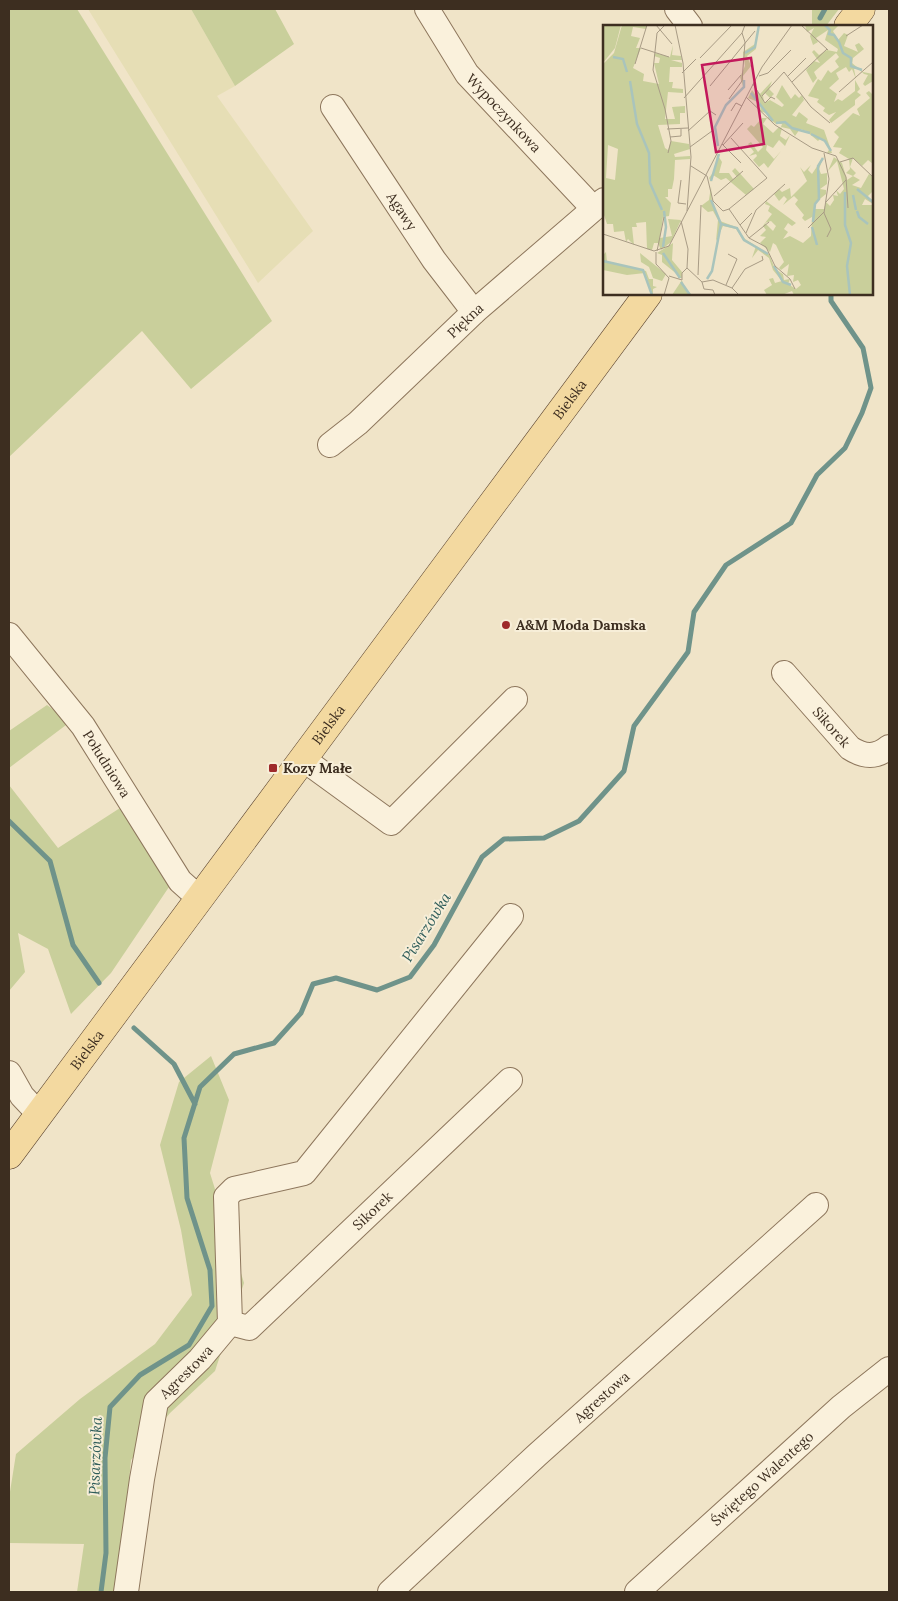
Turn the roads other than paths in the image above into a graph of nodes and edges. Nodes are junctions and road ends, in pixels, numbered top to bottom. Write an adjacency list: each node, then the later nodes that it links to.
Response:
1 (427, 9): 7 (street, Wypoczynkowa)
2 (677, 9): 4 (street)
3 (861, 9): 5 (main road)
4 (689, 25)
5 (849, 25)
6 (333, 108): 9 (street, Agawy)
7 (599, 204): 9 (street, Piękna)
8 (647, 295): 15 (main road, Bielska)
9 (474, 312): 10 (street, Piękna)
10 (330, 445)
11 (9, 634): 16 (street, Południowa)
12 (784, 673): 14 (street, Sikorek)
13 (515, 699): 15 (street)
14 (889, 747)
15 (303, 759): 16 (main road, Bielska)
16 (199, 898): 20 (main road, Bielska)
17 (511, 916): 23 (street)
18 (9, 1073): 20 (street)
19 (510, 1080): 23 (street, Sikorek)
20 (39, 1114): 21 (main road, Bielska)
21 (9, 1154)
22 (816, 1205): 26 (street, Agrestowa)
23 (230, 1323): 25 (street, Agrestowa)
24 (889, 1369): 27 (street, Świętego Walentego)
25 (126, 1592)
26 (390, 1592)
27 (637, 1592)

